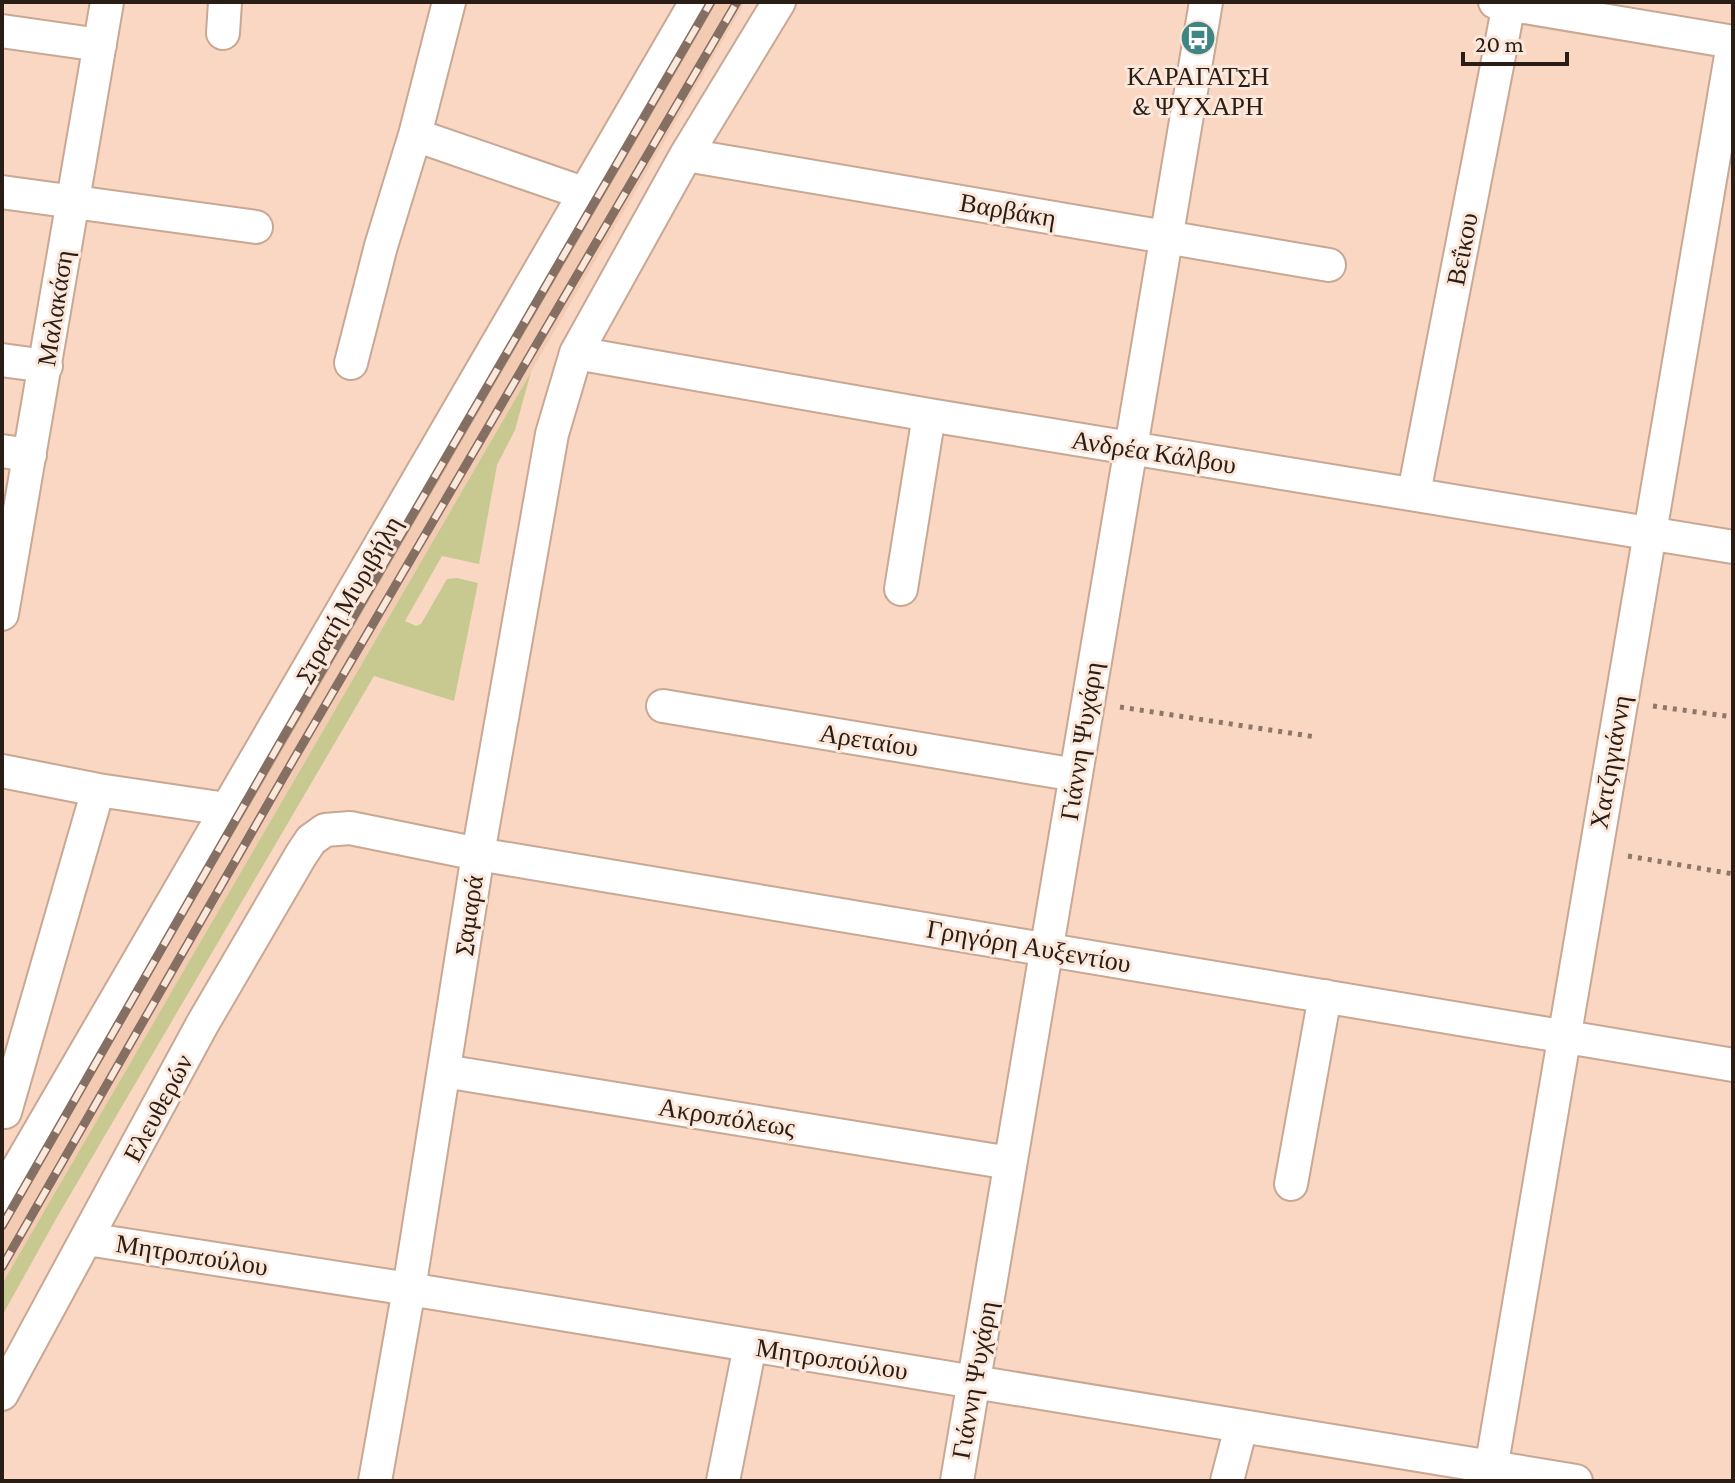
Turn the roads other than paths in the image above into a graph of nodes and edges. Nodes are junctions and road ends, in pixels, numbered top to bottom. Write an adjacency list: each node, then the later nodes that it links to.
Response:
1 (107, 2): 9 (street, Μαλακάση)
2 (449, 2): 10 (street)
3 (696, 2): 13 (street, Στρατή Μυριβήλη)
4 (779, 2): 11 (street)
5 (1206, 2): 16 (street, Γιάννη Ψυχάρη)
6 (1502, 3): 8 (street); 25 (street, Βεΐκου)
7 (2, 31): 9 (street)
8 (1733, 43): 26 (street, Χατζηγιάννη)
9 (100, 45): 14 (street, Μαλακάση)
10 (415, 135): 13 (street); 20 (street)
11 (686, 155): 16 (street, Βαρβάκη); 18 (street)
12 (2, 192): 14 (street)
13 (583, 193): 34 (street, Στρατή Μυριβήλη)
14 (73, 201): 15 (street); 21 (street, Μαλακάση)
15 (256, 227)
16 (1166, 237): 17 (street, Βαρβάκη); 23 (street, Γιάννη Ψυχάρη)
17 (1329, 265)
18 (576, 353): 22 (street, Ανδρέα Κάλβου); 36 (street, Σαμαρά)
19 (2, 360): 21 (street)
20 (351, 363)
21 (46, 366): 24 (street, Μαλακάση)
22 (929, 415): 23 (street, Ανδρέα Κάλβου); 28 (street)
23 (1131, 448): 25 (street, Ανδρέα Κάλβου); 32 (street, Γιάννη Ψυχάρη)
24 (16, 453): 29 (street, Μαλακάση)
25 (1414, 493): 26 (street, Ανδρέα Κάλβου)
26 (1649, 533): 27 (street, Ανδρέα Κάλβου); 39 (street, Χατζηγιάννη)
27 (1733, 547)
28 (901, 589)
29 (2, 614)
30 (663, 706): 32 (street, Αρεταίου)
31 (2, 771): 33 (street)
32 (1076, 775): 37 (street, Γιάννη Ψυχάρη)
33 (98, 790): 34 (street); 42 (street)
34 (226, 809): 45 (street, Στρατή Μυριβήλη)
35 (325, 830): 36 (street, Γρηγόρη Αυξεντίου); 46 (street, Ελευθερών)
36 (478, 854): 37 (street, Γρηγόρη Αυξεντίου); 41 (street, Σαμαρά)
37 (1046, 949): 38 (street, Γρηγόρη Αυξεντίου); 43 (street, Γιάννη Ψυχάρη)
38 (1325, 996): 39 (street, Γρηγόρη Αυξεντίου); 44 (street)
39 (1563, 1037): 40 (street, Γρηγόρη Αυξεντίου); 52 (street, Χατζηγιάννη)
40 (1733, 1065)
41 (444, 1071): 43 (street, Ακροπόλεως); 47 (street, Σαμαρά)
42 (5, 1112)
43 (1010, 1163): 49 (street, Γιάννη Ψυχάρη)
44 (1291, 1184)
45 (2, 1196)
46 (87, 1239): 47 (street, Μητροπούλου); 50 (street, Ελευθερών)
47 (409, 1289): 48 (street, Μητροπούλου); 53 (street, Σαμαρά)
48 (750, 1346): 49 (street, Μητροπούλου); 54 (street)
49 (973, 1381): 51 (street, Μητροπούλου); 55 (street, Γιάννη Ψυχάρη)
50 (2, 1394)
51 (1241, 1427): 52 (street, Μητροπούλου); 56 (street)
52 (1490, 1475): 57 (street, Μητροπούλου)
53 (375, 1481)
54 (723, 1481)
55 (957, 1481)
56 (1227, 1481)
57 (1576, 1481)

